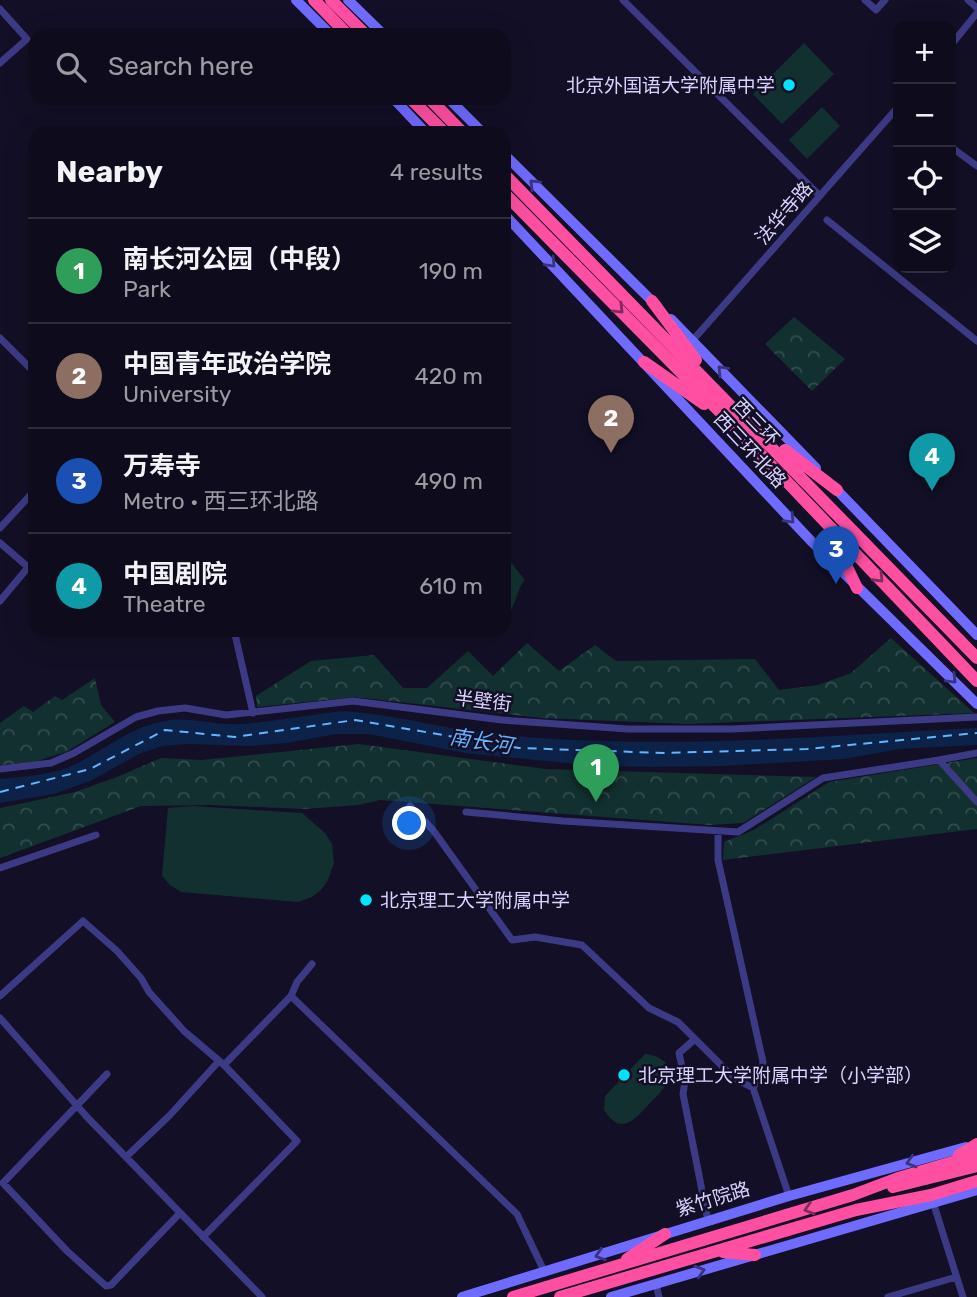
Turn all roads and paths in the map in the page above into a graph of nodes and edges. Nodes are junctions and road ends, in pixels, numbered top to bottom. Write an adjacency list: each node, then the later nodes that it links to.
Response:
1 (296, 0): 12 (street)
2 (314, 0): 13 (highway)
3 (331, 0): 14 (highway)
4 (348, 0): 15 (street)
5 (623, 0): 33 (street)
6 (865, 0): 7 (street)
7 (886, 0)
8 (968, 0): 9 (street)
9 (977, 8)
10 (0, 9): 17 (street)
11 (977, 13): 16 (street)
12 (324, 28)
13 (341, 28)
14 (359, 28)
15 (377, 28)
16 (956, 39)
17 (0, 63)
18 (400, 105): 24 (street)
19 (417, 105): 25 (highway, bridge)
20 (436, 105): 27 (highway, bridge)
21 (455, 105): 22 (street)
22 (462, 112): 26 (street); 28 (street)
23 (893, 114): 33 (street, 法华寺路)
24 (419, 126)
25 (436, 126)
26 (449, 126)
27 (456, 126)
28 (476, 126)
29 (956, 151): 31 (street)
30 (511, 161): 38 (street, 西三环北路, one-way to 30)
31 (977, 166)
32 (511, 182): 37 (highway, 西三环)
33 (820, 196): 40 (street, 法华寺路)
34 (511, 199): 37 (highway, 西三环)
35 (828, 220): 41 (street)
36 (511, 221): 42 (street, 西三环北路, one-way to 42)
37 (576, 256): 44 (highway, 西三环); 45 (highway, 西三环, one-way to 45)
38 (652, 301): 40 (street, 西三环北路); 44 (highway)
39 (0, 338): 43 (street)
40 (693, 340): 47 (street, 西三环北路, one-way to 40)
41 (977, 341)
42 (644, 362): 45 (highway); 53 (street, 西三环北路, one-way to 53)
43 (28, 366)
44 (726, 399): 46 (highway, 西三环)
45 (729, 420): 49 (highway, 西三环)
46 (748, 422): 47 (highway); 57 (highway, 西三环)
47 (837, 490): 55 (street, 西三环北路)
48 (28, 498): 50 (street)
49 (827, 523): 53 (highway); 58 (highway, 西三环, one-way to 58)
50 (0, 528)
51 (0, 543): 52 (street)
52 (28, 567): 54 (street)
53 (857, 588): 59 (street, 西三环北路, one-way to 59)
54 (0, 601)
55 (977, 635)
56 (236, 637): 60 (street)
57 (977, 658)
58 (977, 681)
59 (977, 705)
60 (253, 713): 61 (street, 半壁街); 64 (street, 半壁街)
61 (977, 717)
62 (977, 753): 63 (street)
63 (939, 760): 65 (street); 68 (street)
64 (0, 769)
65 (977, 802)
66 (410, 806): 75 (street)
67 (467, 812): 68 (street)
68 (718, 833): 78 (street)
69 (96, 835): 70 (street)
70 (0, 867)
71 (312, 964): 73 (street)
72 (0, 996): 76 (street)
73 (292, 996): 76 (street); 99 (street)
74 (0, 1018): 79 (street)
75 (695, 1040): 78 (street); 93 (street)
76 (221, 1063): 82 (street); 95 (street)
77 (107, 1074): 79 (street)
78 (752, 1088): 88 (street)
79 (77, 1105): 82 (street); 92 (street)
80 (977, 1144): 84 (highway); 88 (street, 紫竹院路, one-way to 88)
81 (977, 1155): 84 (highway, 紫竹院路)
82 (126, 1157): 92 (street)
83 (977, 1166): 84 (highway)
84 (949, 1172): 85 (highway); 90 (highway); 98 (highway, 紫竹院路, one-way to 98)
85 (977, 1172)
86 (977, 1181): 89 (highway)
87 (977, 1190): 89 (street)
88 (789, 1196): 93 (street, 紫竹院路)
89 (932, 1198): 90 (highway); 91 (highway); 100 (street)
90 (856, 1210): 96 (highway)
91 (905, 1210): 97 (street)
92 (180, 1213): 95 (street)
93 (708, 1221): 94 (street, 紫竹院路)
94 (665, 1234): 98 (highway); 99 (street, 紫竹院路, one-way to 99)
95 (203, 1237): 102 (street)
96 (716, 1251): 97 (highway); 105 (highway)
97 (755, 1255): 101 (street, one-way to 97)
98 (616, 1267): 104 (highway, 紫竹院路)
99 (545, 1273): 103 (street, 紫竹院路)
100 (956, 1277): 108 (street); 109 (street)
101 (656, 1284): 106 (street); 107 (street)
102 (262, 1297)
103 (462, 1297)
104 (513, 1297)
105 (560, 1297)
106 (611, 1297)
107 (659, 1297)
108 (888, 1297)
109 (963, 1297)

